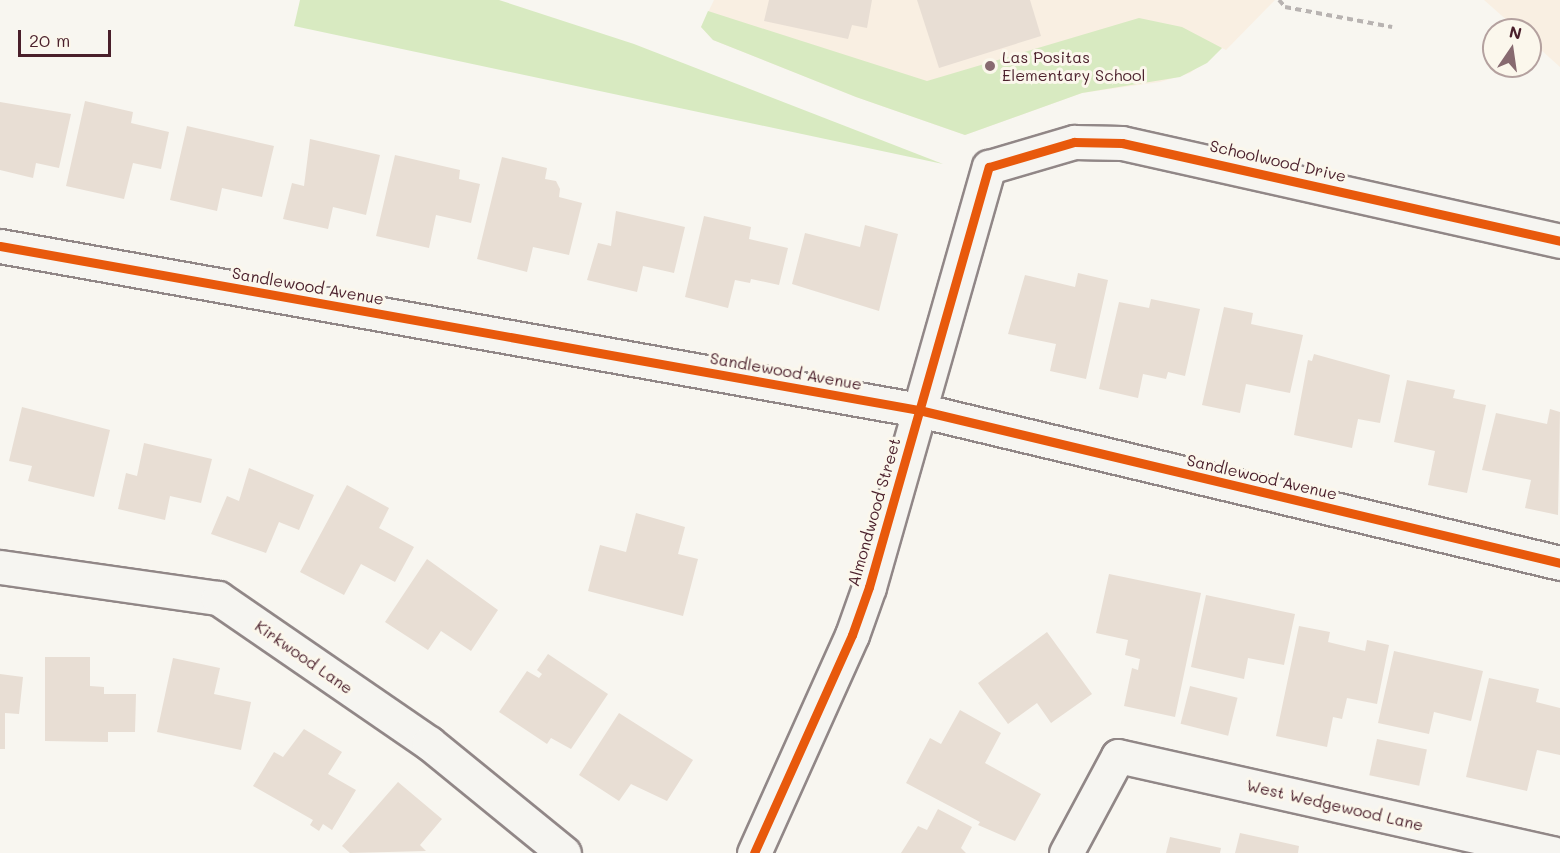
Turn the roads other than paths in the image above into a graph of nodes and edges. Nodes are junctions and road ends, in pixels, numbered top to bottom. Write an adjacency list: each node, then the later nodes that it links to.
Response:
1 (989, 167): 2 (street, Schoolwood Drive); 4 (street, Almondwood Street)
2 (1560, 241)
3 (0, 246): 4 (street, Sandlewood Avenue)
4 (919, 410): 5 (street, Sandlewood Avenue); 8 (street, Almondwood Street)
5 (1560, 563)
6 (0, 567): 7 (street, Kirkwood Lane)
7 (564, 853)
8 (754, 853)
9 (1066, 853): 10 (street, West Wedgewood Lane)
10 (1553, 853)

